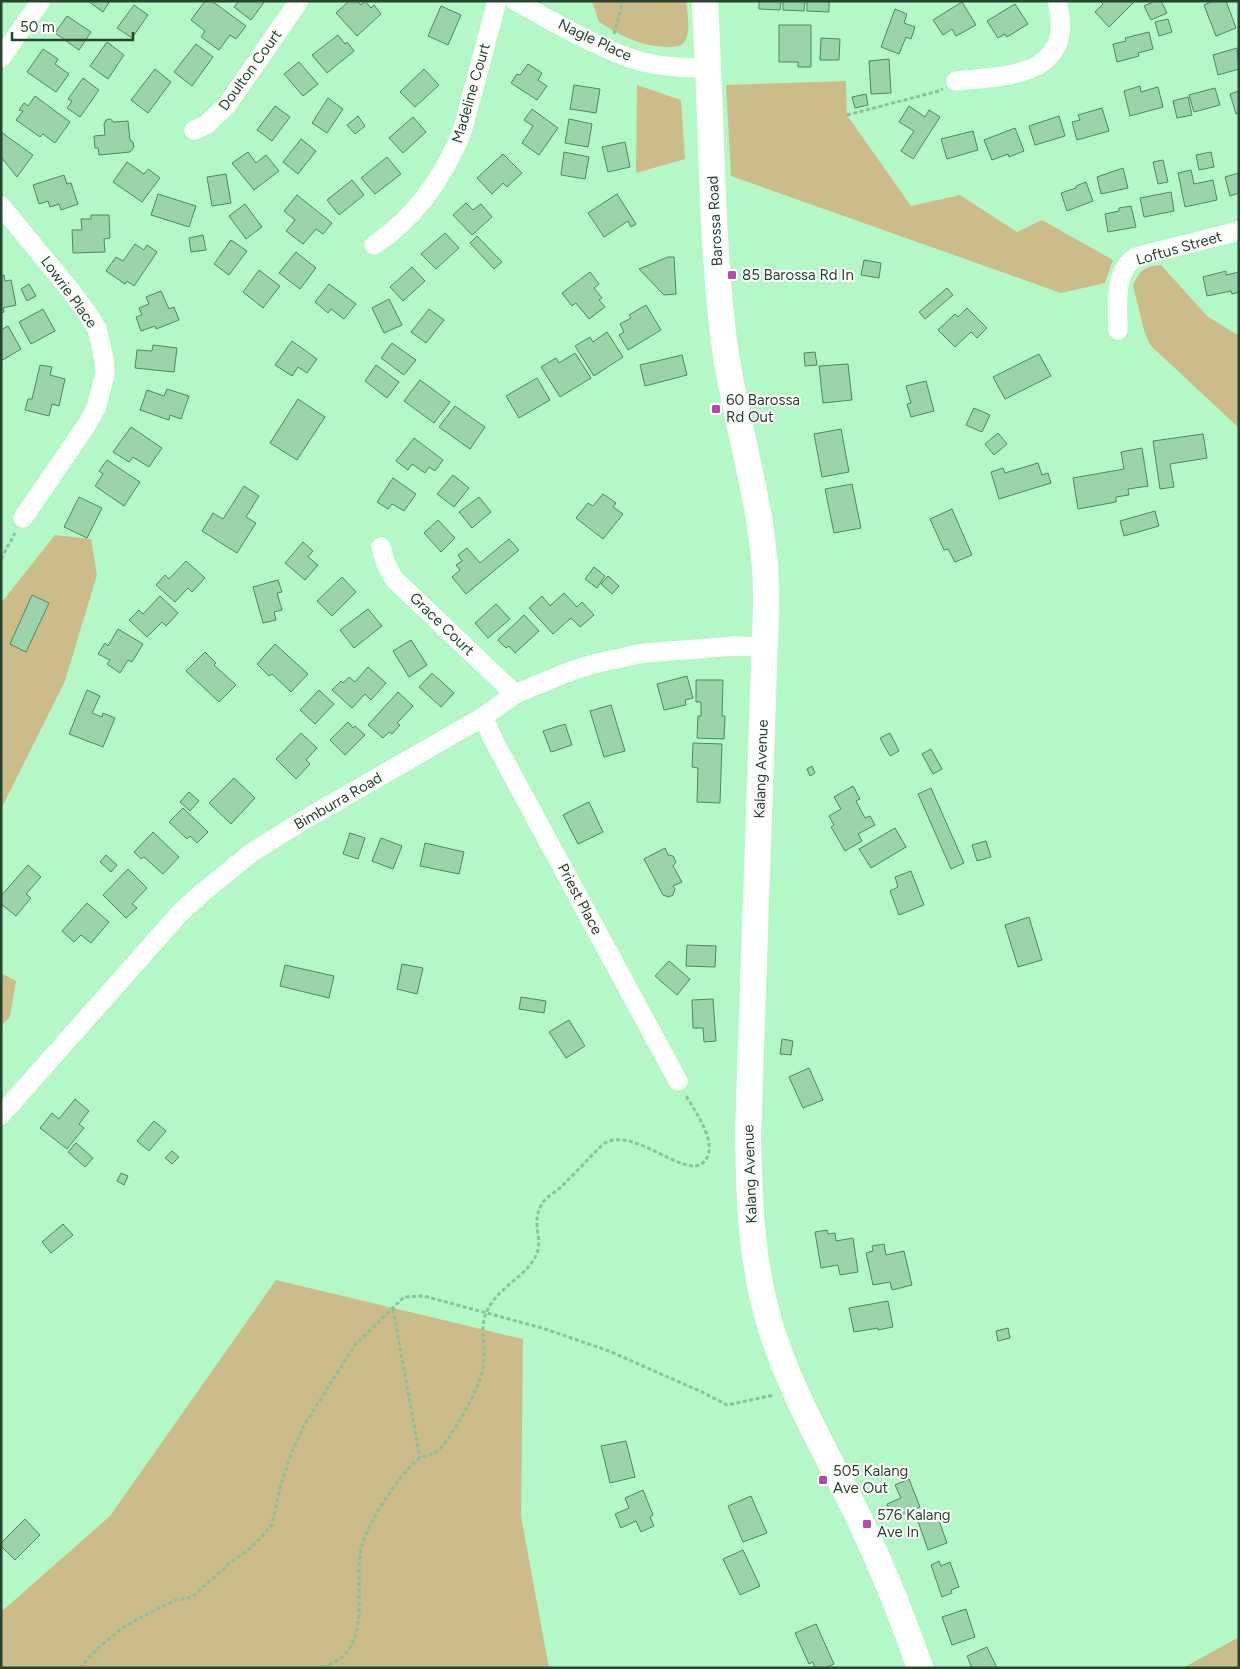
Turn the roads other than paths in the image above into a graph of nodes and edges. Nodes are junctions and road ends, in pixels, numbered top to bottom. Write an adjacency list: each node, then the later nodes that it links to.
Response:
1 (41, 1): 7 (street)
2 (299, 1): 10 (street, Doulton Court)
3 (497, 1): 13 (street, Madeline Court)
4 (515, 1): 8 (street, Nagle Place)
5 (705, 1): 8 (street, Barossa Road)
6 (1057, 1): 9 (street)
7 (1, 58)
8 (708, 68): 17 (street, Barossa Road)
9 (956, 80)
10 (194, 130)
11 (1, 206): 15 (street, Lowrie Place)
12 (1239, 231): 14 (street, Loftus Street)
13 (374, 245)
14 (1118, 330)
15 (22, 518)
16 (381, 547): 18 (street, Grace Court)
17 (765, 647): 18 (street, Bimburra Road); 22 (street, Kalang Avenue)
18 (515, 694): 19 (street, Bimburra Road)
19 (483, 716): 20 (street, Priest Place); 21 (street, Bimburra Road)
20 (678, 1081)
21 (1, 1115)
22 (920, 1668)

